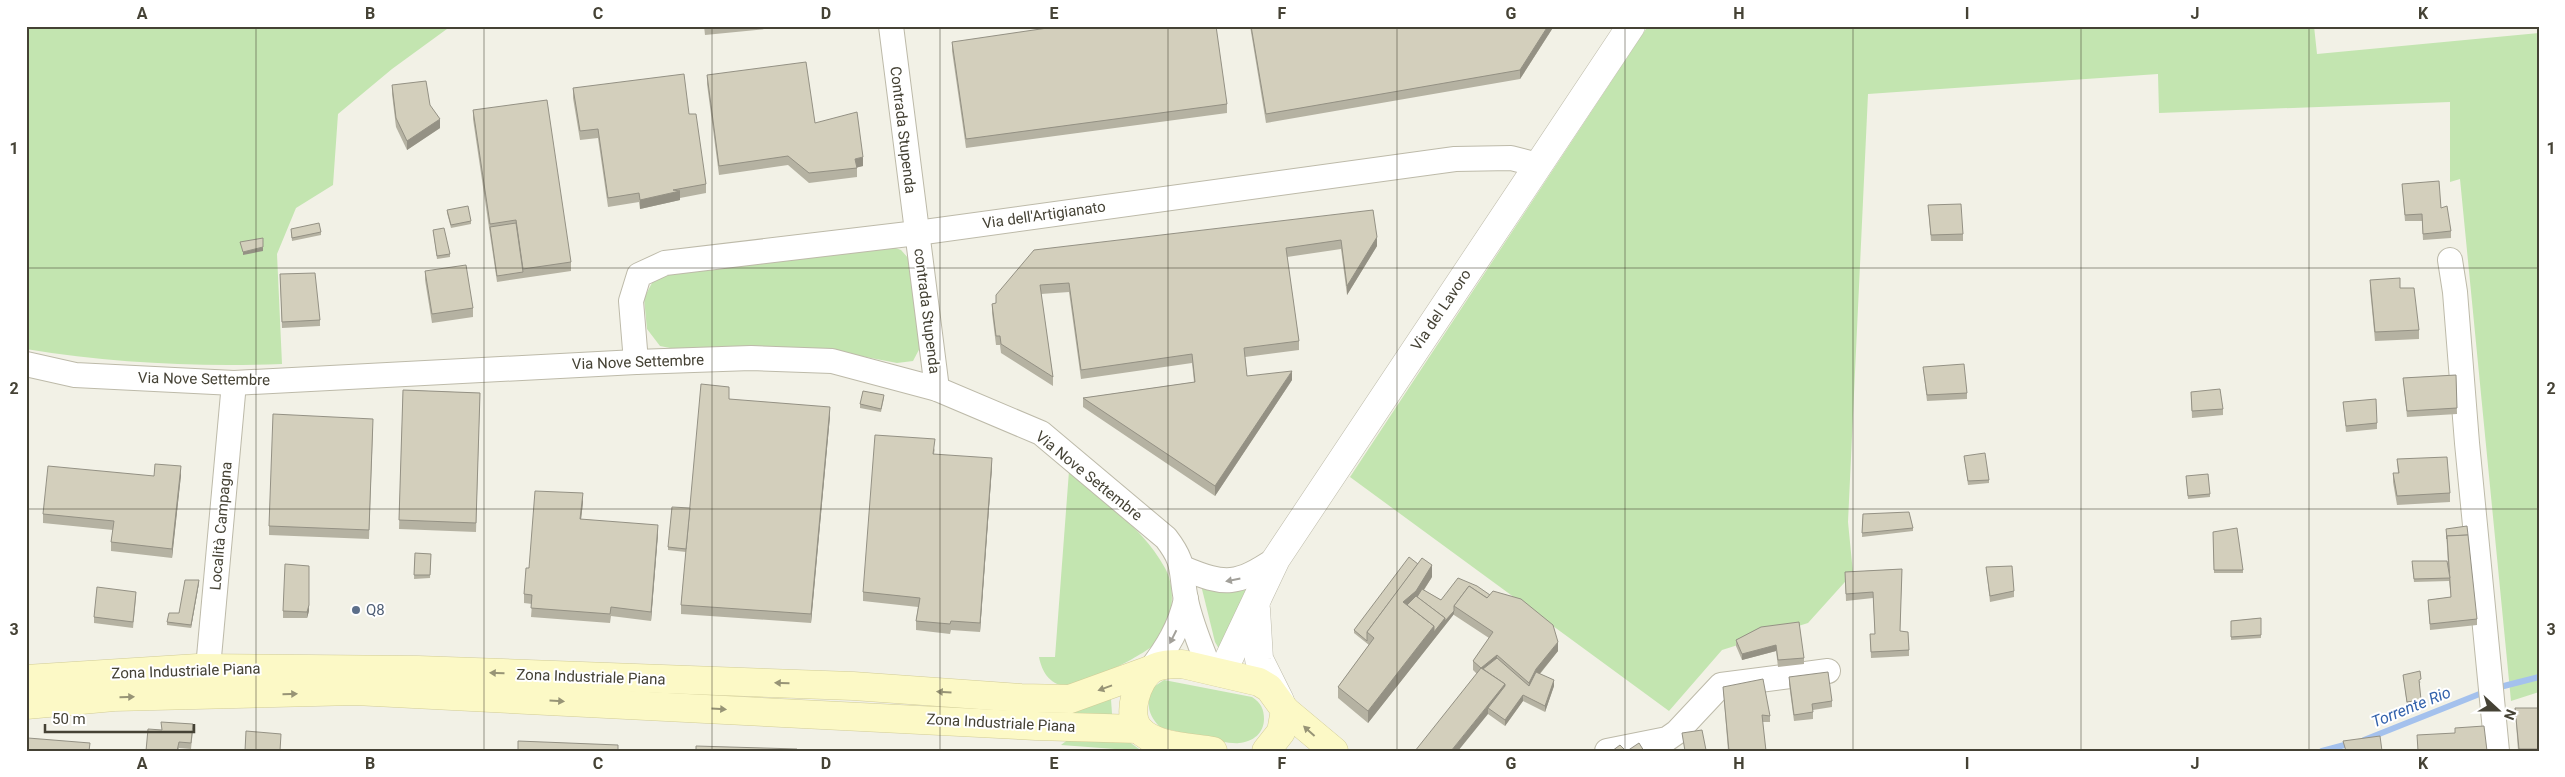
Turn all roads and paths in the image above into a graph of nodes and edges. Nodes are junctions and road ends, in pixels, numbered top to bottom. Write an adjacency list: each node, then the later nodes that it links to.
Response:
1 (891, 26): 4 (street, Contrada Stupenda)
2 (1631, 26): 3 (street, Via del Lavoro)
3 (1538, 164): 4 (street, Via dell'Artigianato); 10 (street, Via del Lavoro)
4 (917, 233): 6 (street, Via dell'Artigianato); 9 (street, contrada Stupenda)
5 (2450, 260): 26 (street)
6 (636, 362): 8 (street, Via Nove Settembre); 9 (street, Via Nove Settembre)
7 (26, 364): 8 (street, Via Nove Settembre)
8 (234, 383): 14 (street, Località Campagna)
9 (937, 389): 11 (street, Via Nove Settembre)
10 (1276, 559): 11 (street, one-way to 11); 12 (street, Via del Lavoro)
11 (1183, 568): 13 (street, Via Nove Settembre)
12 (1257, 598): 16 (street, Via del Lavoro); 20 (street, Via del Lavoro)
13 (1186, 599): 15 (street, Via Nove Settembre, one-way to 15); 16 (street, Via Nove Settembre)
14 (208, 668): 15 (main road, Zona Industriale Piana, one-way to 14); 18 (main road, Zona Industriale Piana)
15 (1150, 670): 16 (main road, Zona Industriale Piana); 21 (main road)
16 (1216, 671): 20 (main road, Zona Industriale Piana)
17 (1828, 671): 25 (street)
18 (26, 679)
19 (26, 706): 21 (main road, Zona Industriale Piana, one-way to 21)
20 (1282, 706): 23 (main road); 24 (main road, Zona Industriale Piana, one-way to 20)
21 (1138, 728): 22 (main road)
22 (1213, 751)
23 (1266, 751)
24 (1334, 751)
25 (1607, 751)
26 (2497, 751)

